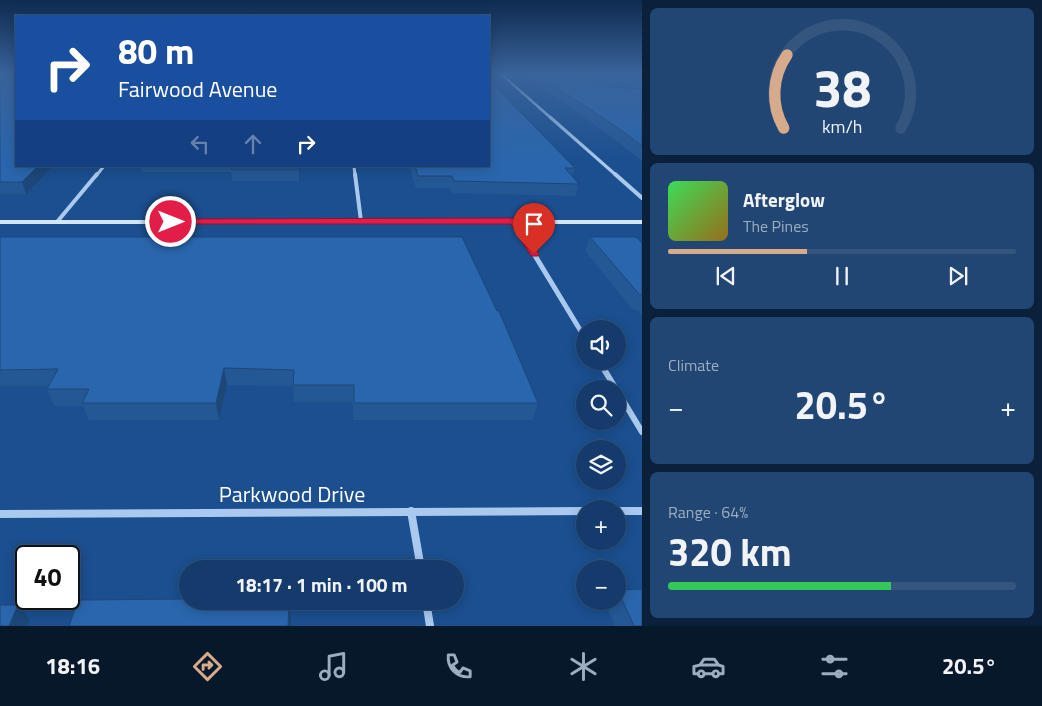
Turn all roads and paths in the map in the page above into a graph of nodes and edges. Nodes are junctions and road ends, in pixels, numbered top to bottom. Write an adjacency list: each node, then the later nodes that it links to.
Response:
1 (534, 102): 4 (street)
2 (103, 167): 8 (street)
3 (354, 167): 5 (street)
4 (642, 198)
5 (361, 221): 6 (street); 8 (street)
6 (514, 221): 9 (street); 10 (street)
7 (0, 222): 8 (street)
8 (57, 222)
9 (642, 222)
10 (576, 323)
11 (626, 405): 12 (street)
12 (642, 432)
13 (412, 511): 14 (street, Parkwood Drive); 17 (street, Parkwood Drive); 18 (street)
14 (576, 511)
15 (626, 511): 16 (street)
16 (642, 511)
17 (0, 514)
18 (420, 560)
19 (427, 610): 20 (street)
20 (430, 626)

